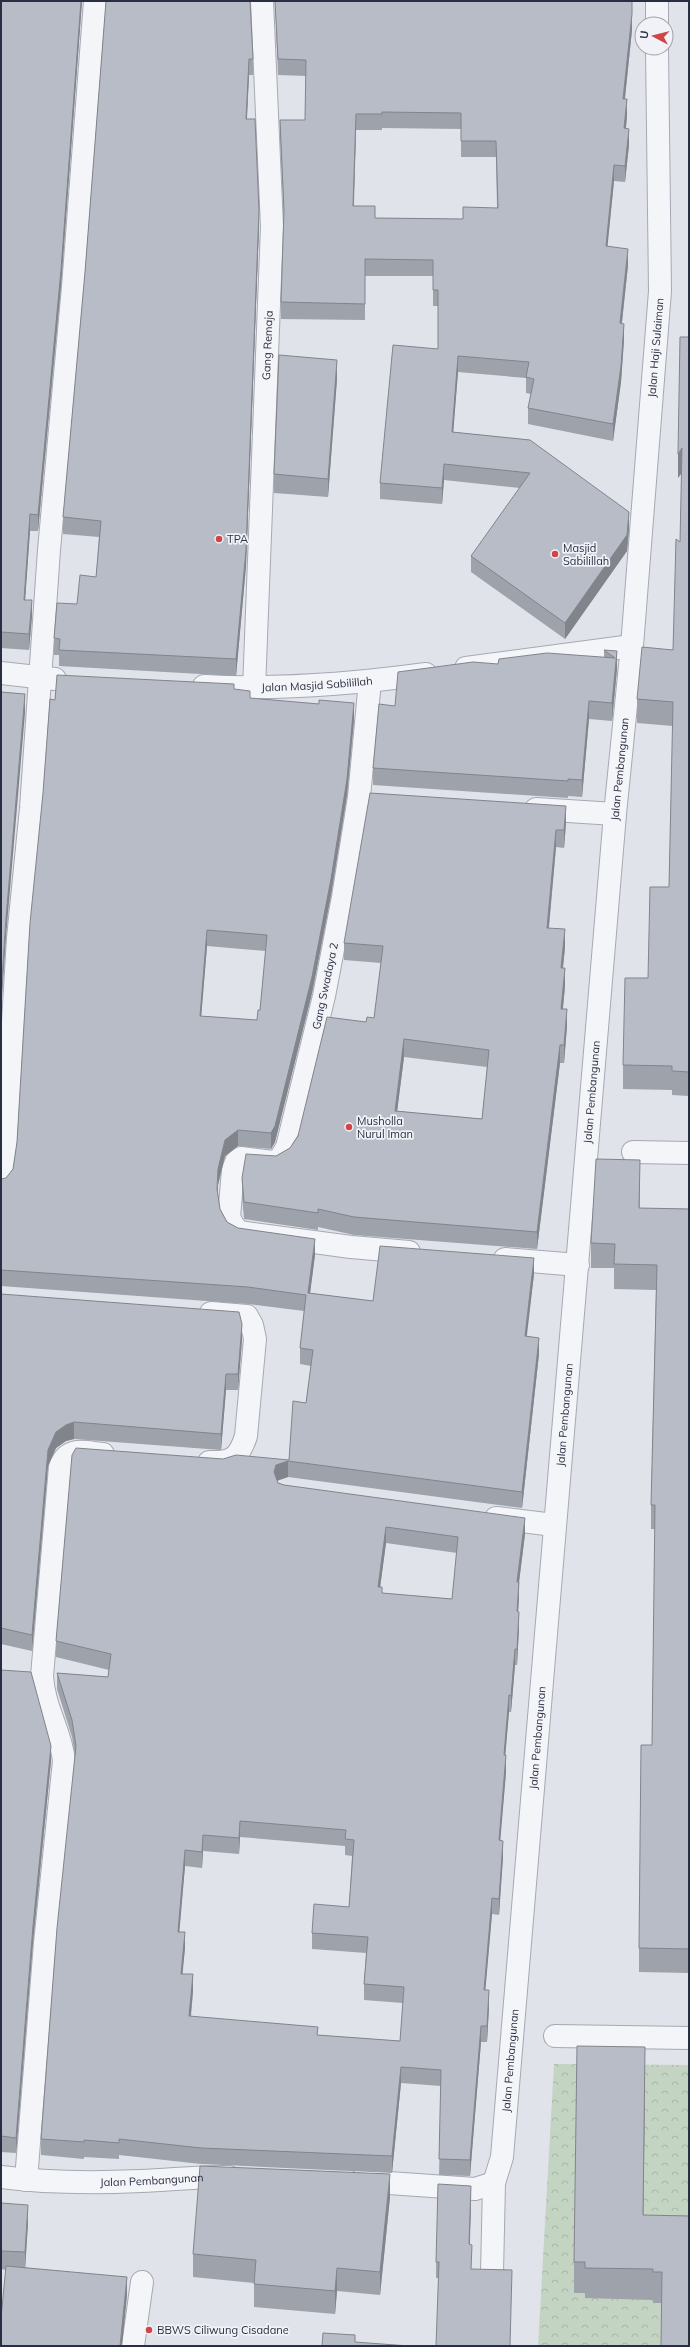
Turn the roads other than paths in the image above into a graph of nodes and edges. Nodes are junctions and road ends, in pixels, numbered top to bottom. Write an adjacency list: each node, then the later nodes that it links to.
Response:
1 (95, 1): 8 (street)
2 (262, 1): 12 (street, Gang Remaja)
3 (657, 1): 4 (street)
4 (657, 16)
5 (657, 56): 6 (street, Jalan Haji Sulaiman)
6 (632, 646): 10 (street, Jalan Masjid Sabilillah); 16 (street, Jalan Pembangunan)
7 (1, 673): 8 (street)
8 (41, 678): 9 (street); 19 (street)
9 (73, 680)
10 (370, 681): 12 (street, Jalan Masjid Sabilillah); 13 (street, Gang Swadaya 2)
11 (183, 685): 12 (street, Jalan Masjid Sabilillah)
12 (254, 689)
13 (359, 797): 14 (street); 20 (street, Gang Swadaya 2)
14 (382, 799)
15 (514, 807): 16 (street)
16 (615, 814): 22 (street, Jalan Pembangunan)
17 (633, 1152): 18 (street)
18 (689, 1153)
19 (1, 1184)
20 (429, 1253)
21 (484, 1258): 22 (street)
22 (578, 1265): 27 (street, Jalan Pembangunan)
23 (194, 1312): 25 (street)
24 (121, 1455): 32 (street)
25 (192, 1460)
26 (475, 1515): 27 (street)
27 (554, 1525): 34 (street, Jalan Pembangunan)
28 (555, 2036): 29 (street)
29 (689, 2038)
30 (1, 2177): 32 (street, Jalan Pembangunan)
31 (250, 2177): 32 (street, Jalan Pembangunan)
32 (26, 2180)
33 (342, 2181): 34 (street)
34 (494, 2183): 35 (street, Jalan Pembangunan)
35 (492, 2273)
36 (142, 2282): 37 (street)
37 (136, 2345)

